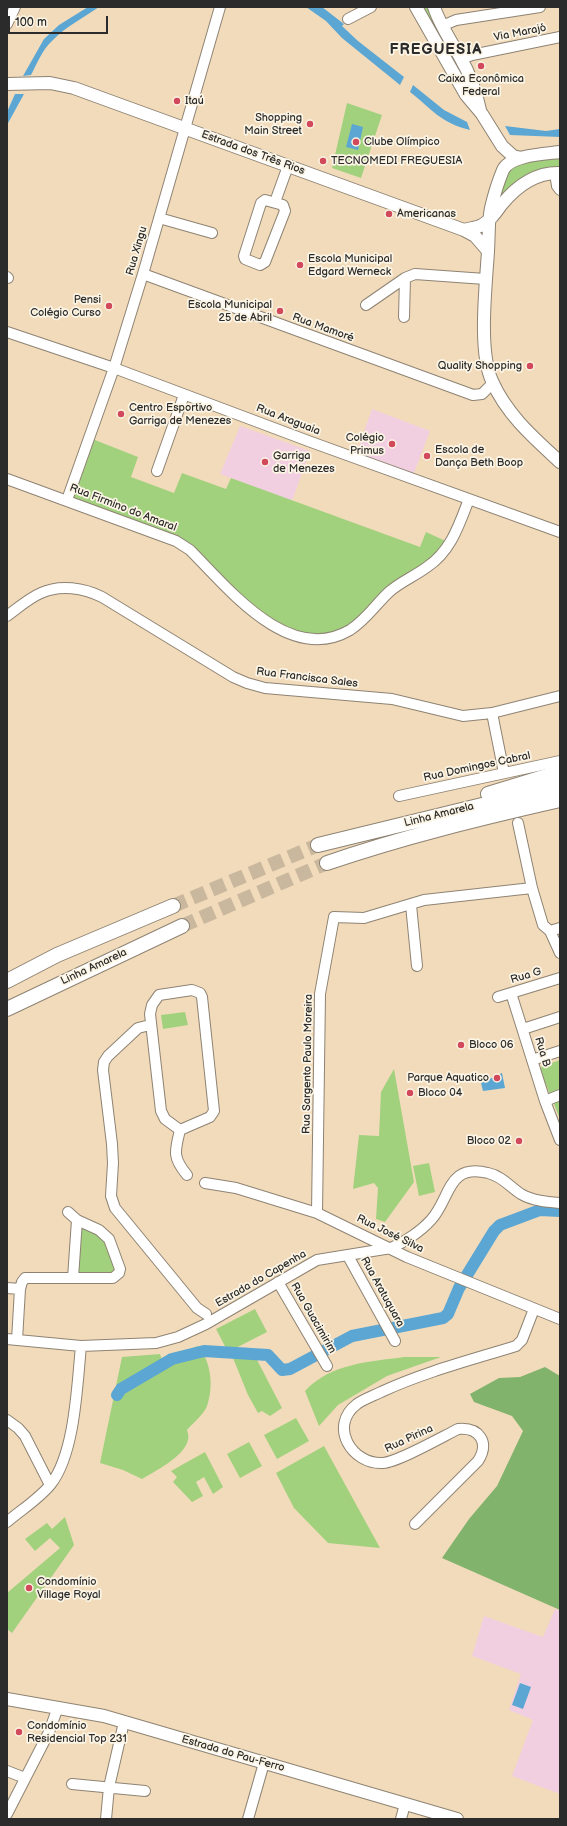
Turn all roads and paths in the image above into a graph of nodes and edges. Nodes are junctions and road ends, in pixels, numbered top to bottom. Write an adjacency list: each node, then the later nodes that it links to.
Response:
1 (15, 7): 8 (street)
2 (220, 7): 14 (street, Rua Xingu)
3 (371, 7): 7 (street)
4 (416, 7): 13 (main road)
5 (434, 7): 9 (main road)
6 (540, 7): 9 (street)
7 (348, 19)
8 (7, 24)
9 (442, 26): 11 (main road)
10 (560, 37): 11 (street, Via Marajó)
11 (461, 59): 13 (main road)
12 (7, 84): 14 (main road, Estrada dos Três Rios)
13 (480, 111): 16 (main road)
14 (186, 128): 17 (main road, Estrada dos Três Rios); 21 (street, Rua Xingu)
15 (560, 152): 16 (main road)
16 (521, 158): 22 (main road)
17 (288, 166): 20 (street); 23 (main road, Estrada dos Três Rios)
18 (557, 173): 19 (street); 22 (main road)
19 (560, 190)
20 (275, 202): 20 (street)
21 (159, 218): 24 (street); 26 (street, Rua Xingu)
22 (490, 219): 23 (main road); 25 (main road)
23 (464, 230): 25 (main road, Estrada dos Três Rios)
24 (212, 233)
25 (488, 251): 28 (main road)
26 (143, 274): 32 (street, Rua Xingu); 33 (street, Rua Mamoré)
27 (405, 278): 28 (street); 29 (street); 30 (street)
28 (485, 280): 33 (main road)
29 (366, 305)
30 (404, 317)
31 (7, 332): 32 (street, Rua Araguaia)
32 (114, 368): 34 (street, Rua Araguaia); 39 (street, Rua Xingu)
33 (493, 383): 35 (main road)
34 (184, 395): 36 (street); 38 (street, Rua Araguaia)
35 (560, 462)
36 (157, 471)
37 (7, 479): 39 (street, Rua Firmino do Amaral)
38 (469, 499): 39 (street, Rua Firmino do Amaral); 40 (street, Rua Araguaia)
39 (67, 500)
40 (560, 532)
41 (7, 616): 43 (street, Rua Francisca Sales)
42 (560, 696): 43 (street, Rua Francisca Sales)
43 (492, 713): 46 (street)
44 (560, 761): 46 (street, Rua Domingos Cabral)
45 (560, 772): 50 (highway)
46 (504, 773): 48 (street, Rua Domingos Cabral)
47 (560, 786): 50 (highway, Linha Amarela)
48 (399, 796)
49 (560, 800): 53 (highway, Linha Amarela)
50 (429, 818): 52 (highway, Linha Amarela)
51 (518, 823): 54 (street)
52 (318, 845)
53 (327, 863)
54 (532, 888): 55 (street); 58 (street)
55 (411, 905): 60 (street); 79 (street, Rua Sargento Paulo Moreira)
56 (173, 906): 62 (highway)
57 (182, 926): 65 (highway, Linha Amarela)
58 (555, 930): 59 (street)
59 (560, 953)
60 (417, 966)
61 (560, 978): 63 (street, Rua G)
62 (7, 981)
63 (511, 993): 64 (street, Rua G); 68 (street, Rua B)
64 (498, 997)
65 (7, 1009)
66 (560, 1017): 68 (street)
67 (150, 1025): 73 (street); 73 (street); 88 (street)
68 (523, 1029): 70 (street, Rua B)
69 (560, 1051): 70 (street)
70 (532, 1060): 72 (street, Rua B)
71 (560, 1095): 72 (street)
72 (546, 1101): 74 (street, Rua B)
73 (180, 1130): 75 (street)
74 (560, 1140)
75 (187, 1175)
76 (205, 1183): 79 (street, Rua José Silva)
77 (560, 1204): 81 (street, Estrada do Capenha)
78 (68, 1212): 80 (street)
79 (317, 1213): 81 (street, Rua José Silva)
80 (77, 1220): 83 (street); 83 (street)
81 (391, 1248): 82 (street, Estrada do Capenha); 87 (street, Rua José Silva)
82 (348, 1256): 84 (street, Estrada do Capenha); 91 (street, Rua Aratuquara)
83 (73, 1278): 86 (street)
84 (278, 1282): 88 (street, Estrada do Capenha); 93 (street, Rua Guacimirim)
85 (7, 1288): 86 (street)
86 (20, 1289): 90 (street)
87 (534, 1309): 89 (street, Rua José Silva); 97 (street, Rua Pirina)
88 (209, 1318): 92 (street, Estrada do Capenha)
89 (560, 1319)
90 (12, 1339): 92 (street, Estrada do Capenha)
91 (395, 1341)
92 (82, 1346): 95 (street)
93 (327, 1366)
94 (7, 1420): 95 (street)
95 (50, 1485): 96 (street)
96 (7, 1522)
97 (415, 1524)
98 (7, 1699): 99 (main road, Estrada do Pau-Ferro)
99 (58, 1707): 100 (main road, Estrada do Pau-Ferro); 103 (street)
100 (124, 1722): 101 (main road, Estrada do Pau-Ferro); 105 (street)
101 (264, 1763): 107 (main road, Estrada do Pau-Ferro); 110 (street)
102 (7, 1771): 103 (street)
103 (25, 1778): 108 (street)
104 (72, 1784): 105 (street)
105 (109, 1787): 106 (street); 109 (street)
106 (145, 1791)
107 (405, 1804): 111 (street); 112 (main road, Estrada do Pau-Ferro)
108 (7, 1814)
109 (106, 1819)
110 (248, 1819)
111 (401, 1819)
112 (456, 1819)

